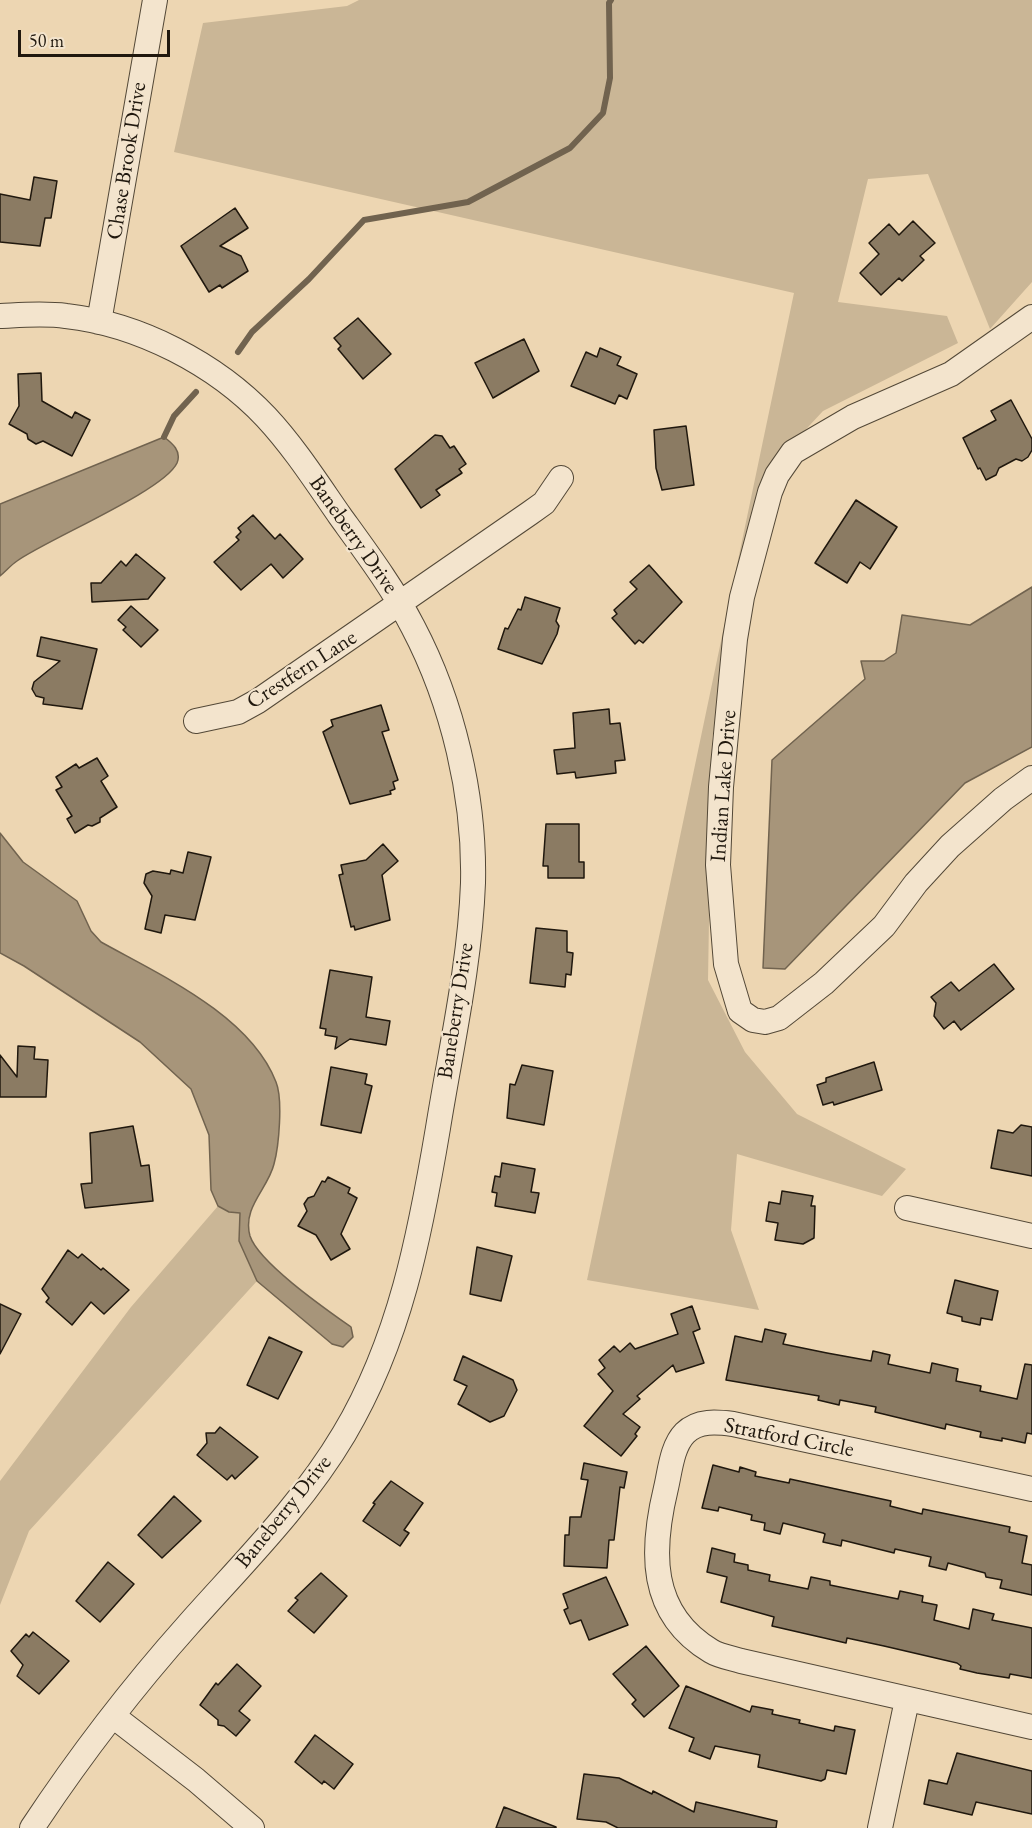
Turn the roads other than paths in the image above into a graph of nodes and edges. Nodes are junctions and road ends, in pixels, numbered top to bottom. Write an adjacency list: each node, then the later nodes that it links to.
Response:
1 (155, 0): 4 (street, Chase Brook Drive)
2 (0, 316): 4 (street, Baneberry Drive)
3 (1032, 317): 8 (street, Indian Lake Drive)
4 (99, 322): 6 (street, Baneberry Drive)
5 (561, 478): 6 (street, Crestfern Lane)
6 (401, 604): 7 (street, Crestfern Lane); 13 (street, Baneberry Drive)
7 (196, 721)
8 (1032, 778)
9 (907, 1208): 10 (street)
10 (1032, 1236)
11 (1032, 1489): 12 (street, Stratford Circle)
12 (907, 1700): 14 (street, Stratford Circle); 17 (street)
13 (113, 1716): 15 (street, Baneberry Drive); 16 (street)
14 (1032, 1727)
15 (32, 1828)
16 (252, 1828)
17 (880, 1828)

